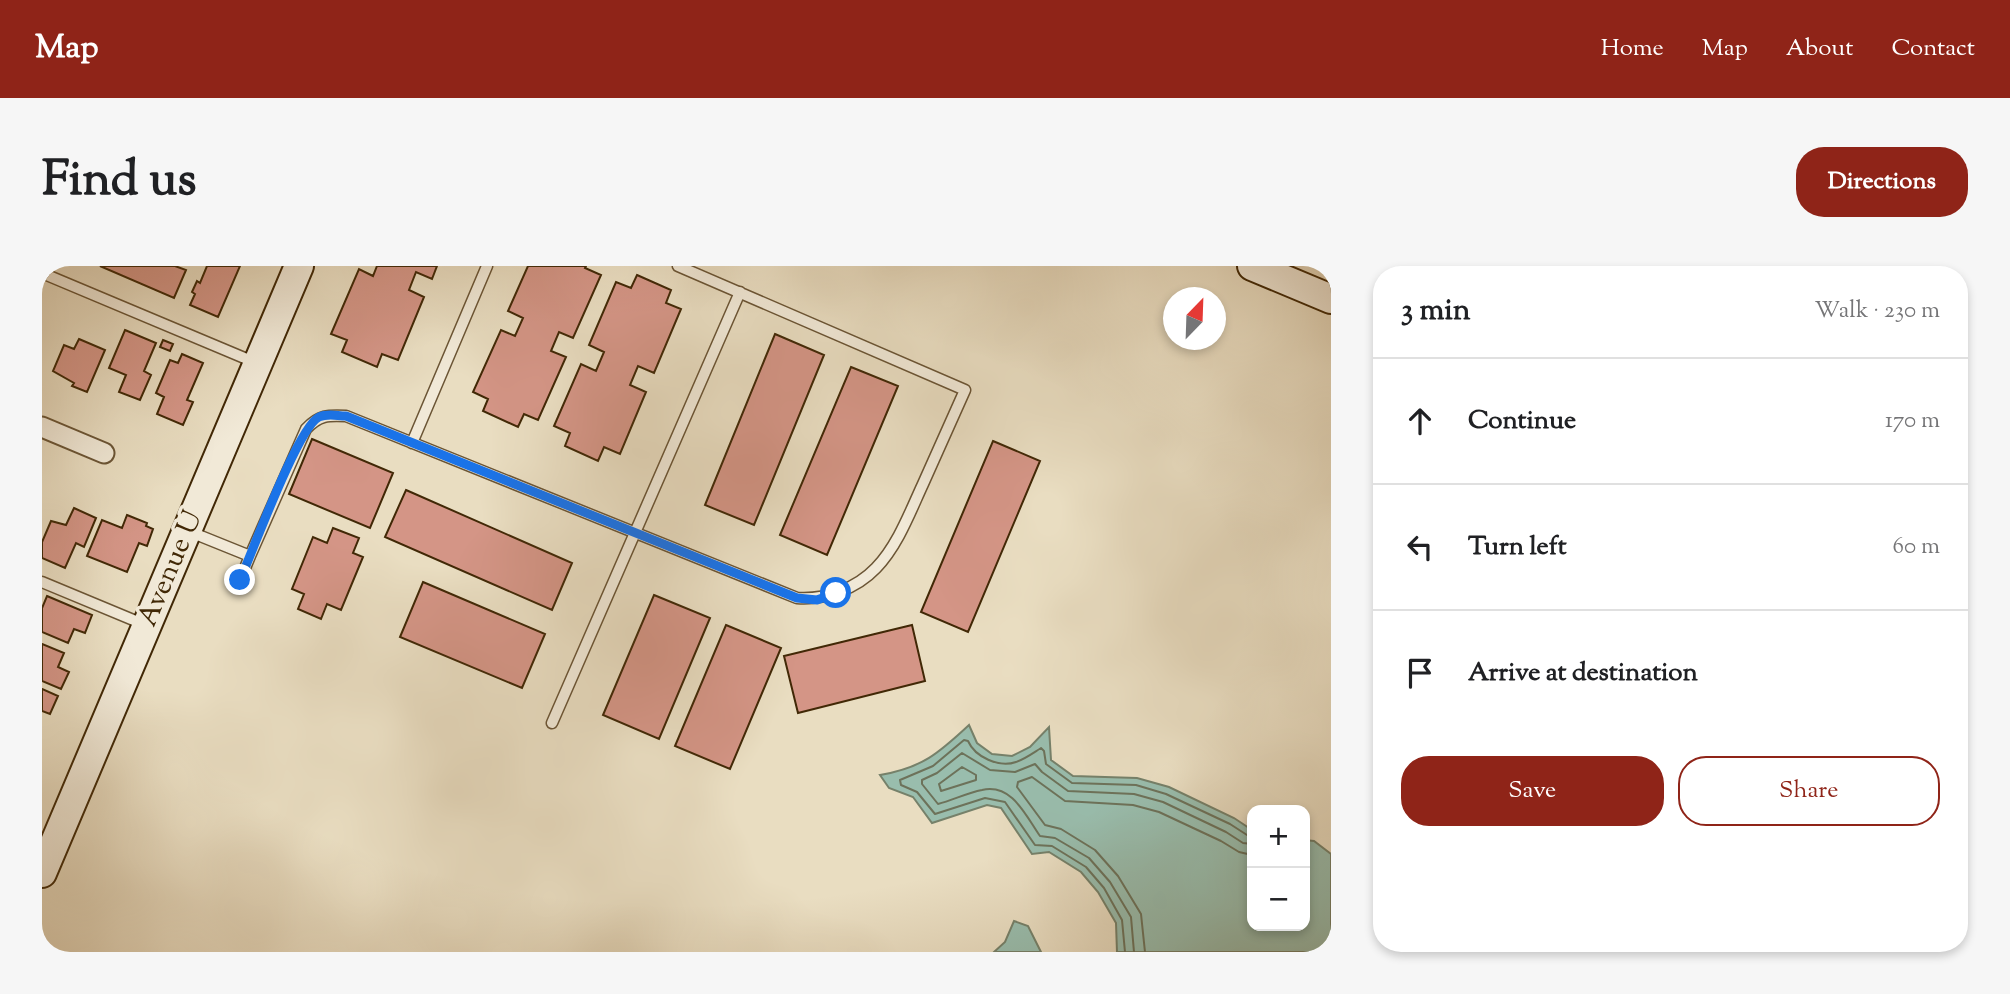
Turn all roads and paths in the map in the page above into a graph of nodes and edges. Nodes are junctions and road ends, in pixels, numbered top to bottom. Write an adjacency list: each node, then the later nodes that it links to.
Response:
1 (299, 266): 8 (street, Avenue U)
2 (487, 266): 10 (lane)
3 (678, 266): 6 (lane)
4 (1252, 266): 7 (street)
5 (42, 273): 8 (lane)
6 (740, 292): 13 (lane); 13 (lane)
7 (1331, 299)
8 (258, 363): 12 (street, Avenue U)
9 (42, 427): 11 (street)
10 (412, 443): 13 (lane); 14 (lane)
11 (104, 453)
12 (188, 531): 14 (lane); 17 (street, Avenue U)
13 (634, 533): 18 (lane)
14 (250, 556): 15 (lane)
15 (240, 580)
16 (42, 582): 17 (lane)
17 (147, 625): 19 (street, Avenue U)
18 (552, 723)
19 (42, 873)

